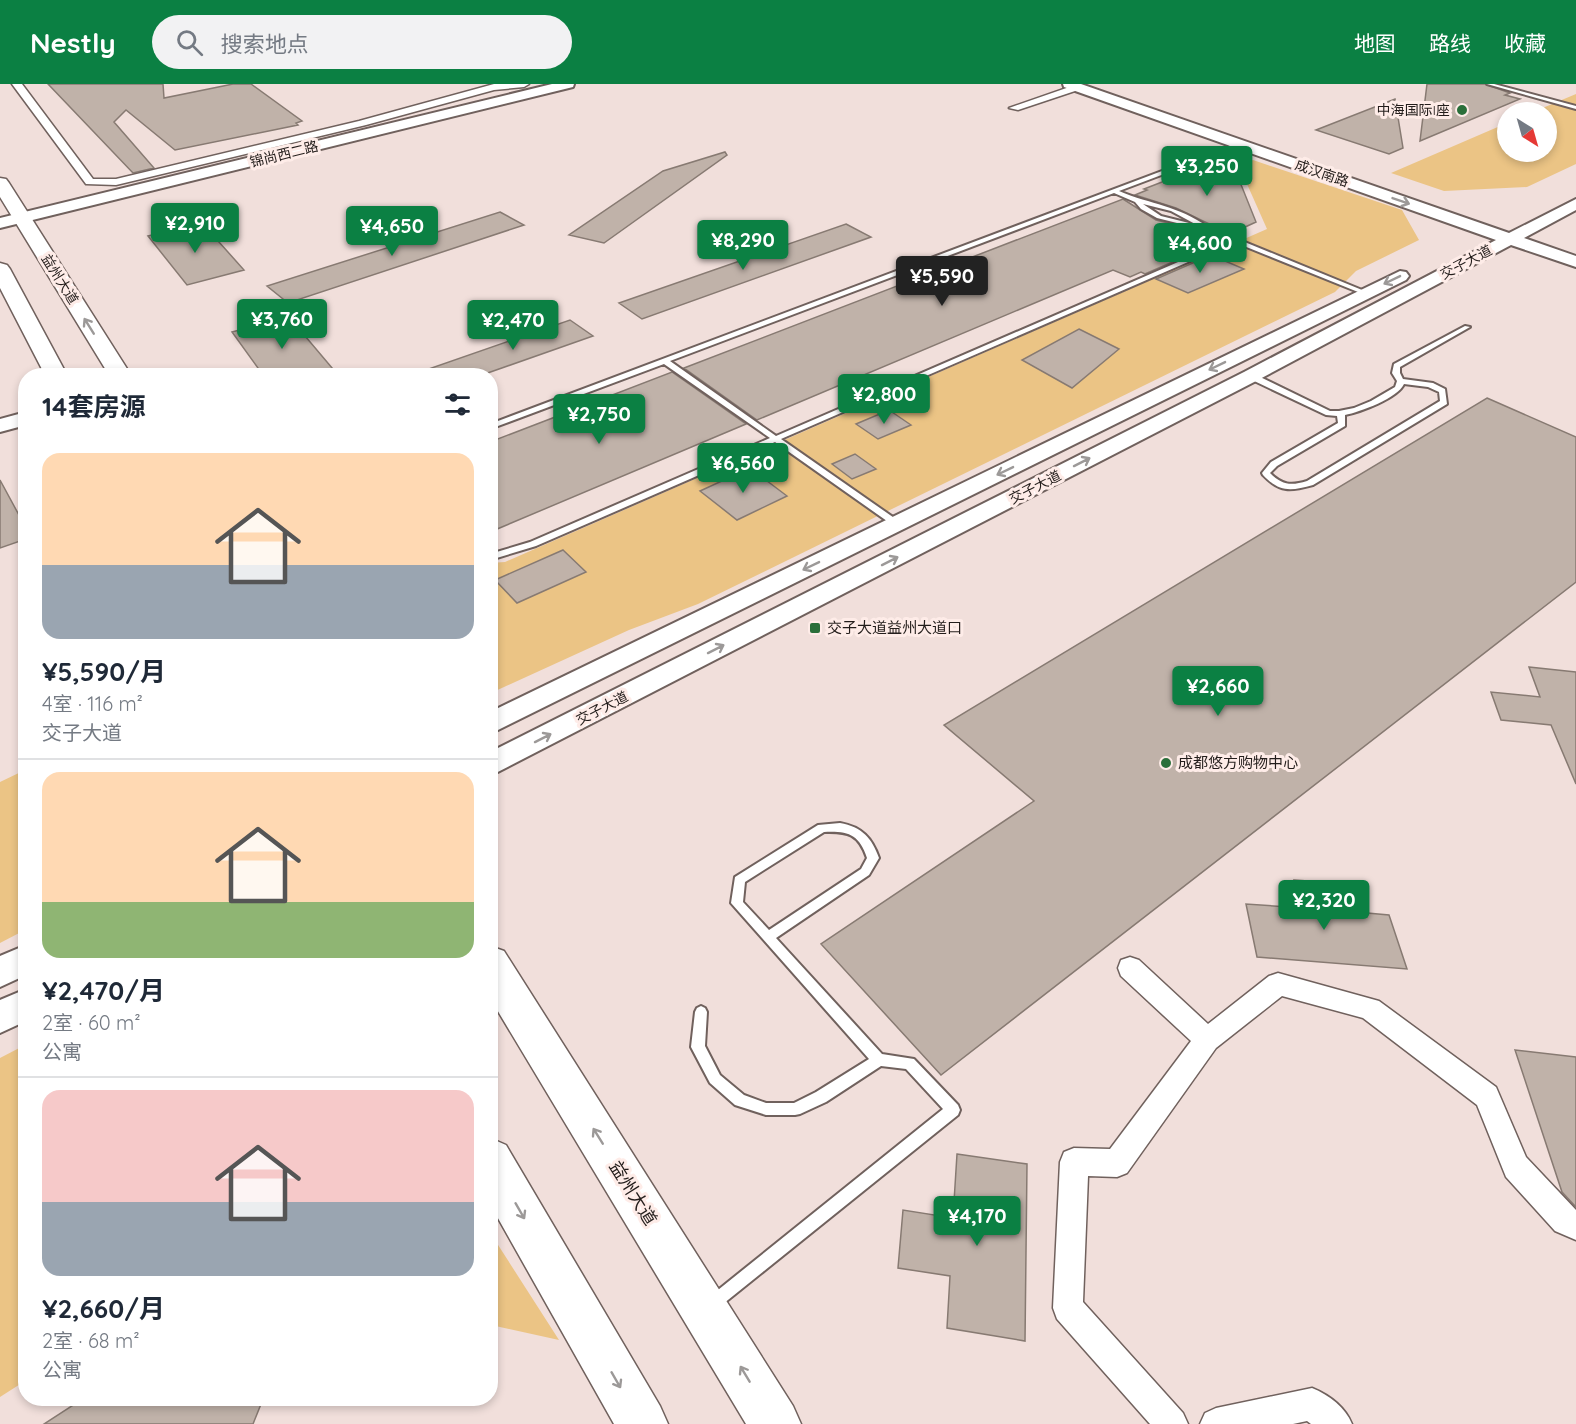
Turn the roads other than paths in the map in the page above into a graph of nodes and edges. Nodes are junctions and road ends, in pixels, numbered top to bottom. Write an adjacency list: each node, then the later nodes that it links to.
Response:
1 (17, 84): 2 (street)
2 (524, 84)
3 (568, 84): 15 (main road, 锦尚西二路)
4 (1096, 84): 18 (main road, 成汉南路)
5 (1489, 84): 8 (lane)
6 (1073, 86): 7 (street); 9 (main road, 成汉南路)
7 (1014, 108)
8 (1576, 108)
9 (1239, 144): 12 (lane); 18 (main road, 成汉南路, one-way to 18)
10 (0, 183): 15 (main road, 益州大道)
11 (1576, 188): 18 (main road, 交子大道)
12 (1113, 191): 13 (lane); 25 (lane)
13 (1137, 201): 17 (lane); 17 (lane)
14 (1576, 204): 18 (main road, 交子大道)
15 (21, 219): 16 (main road, 锦尚西二路); 27 (main road, 益州大道, one-way to 15)
16 (0, 224)
17 (1206, 228): 19 (lane)
18 (1508, 231): 20 (main road, 成汉南路); 21 (main road, 成汉南路); 23 (main road, 交子大道, one-way to 23); 28 (main road, 交子大道)
19 (1233, 240): 23 (lane); 34 (lane)
20 (1576, 248)
21 (1576, 262)
22 (0, 269): 26 (main road)
23 (1365, 293): 35 (main road, 交子大道, one-way to 35)
24 (1467, 327): 29 (lane)
25 (665, 361): 32 (lane); 34 (lane)
26 (52, 368)
27 (116, 368)
28 (1251, 376): 30 (lane); 38 (main road, 交子大道, one-way to 28)
29 (1401, 381): 30 (lane); 30 (lane)
30 (1341, 415)
31 (18, 420): 33 (main road)
32 (498, 424)
33 (0, 426)
34 (776, 438): 35 (lane); 36 (lane)
35 (897, 524): 37 (main road, 交子大道, one-way to 37)
36 (498, 554)
37 (498, 720)
38 (498, 761)
39 (768, 937): 39 (lane); 48 (lane)
40 (18, 963): 42 (main road)
41 (1130, 968): 47 (street)
42 (0, 972)
43 (498, 976): 51 (main road, 益州大道, one-way to 43)
44 (18, 1008): 46 (main road)
45 (701, 1012): 48 (lane)
46 (0, 1017)
47 (1207, 1040): 50 (street); 54 (street)
48 (879, 1060): 51 (lane)
49 (498, 1174): 52 (main road, one-way to 52)
50 (1576, 1225)
51 (705, 1309): 53 (main road, 益州大道, one-way to 51)
52 (642, 1424)
53 (775, 1424)
54 (1172, 1424)
55 (1216, 1424): 56 (street)
56 (1336, 1424)

